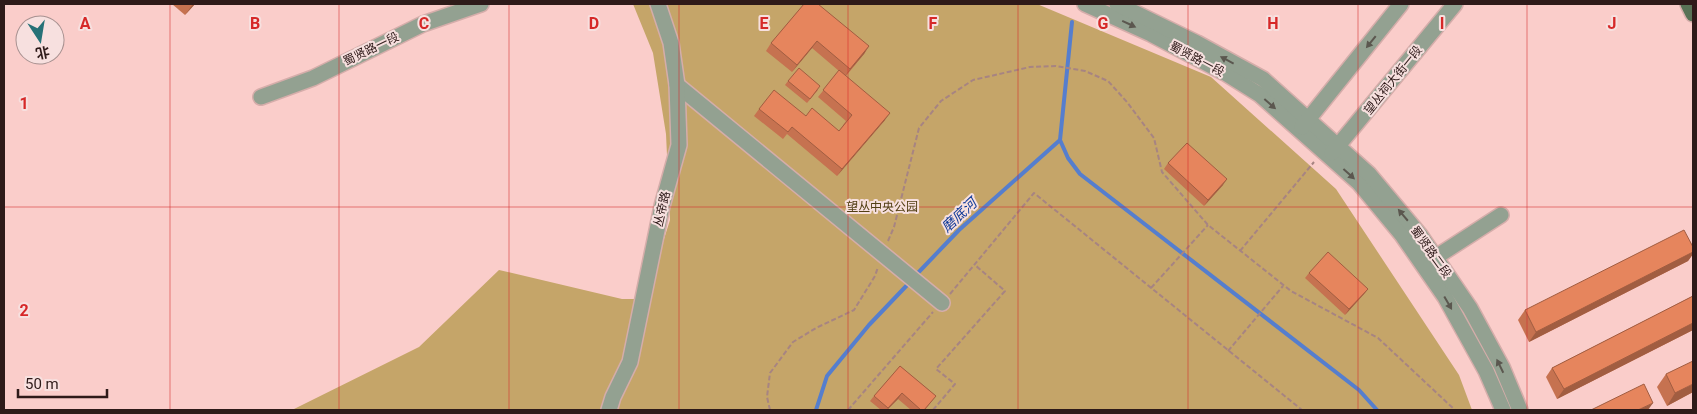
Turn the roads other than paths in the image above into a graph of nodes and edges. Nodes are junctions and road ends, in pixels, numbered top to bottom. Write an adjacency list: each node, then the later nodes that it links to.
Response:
1 (481, 4): 10 (street, 蜀贤路一段)
2 (658, 4): 9 (street, 丛帝路)
3 (1085, 4): 11 (street, 蜀贤路一段, one-way to 11)
4 (1117, 4): 11 (street, 蜀贤路一段, one-way to 4)
5 (1401, 4): 11 (street, one-way to 11)
6 (1455, 4): 12 (street, 望丛祠大街一段)
7 (1688, 4): 8 (main road)
8 (1693, 14)
9 (678, 85): 15 (street); 16 (street, 丛帝路)
10 (261, 97)
11 (1304, 125): 12 (street, 蜀贤路二段)
12 (1330, 151): 14 (street, 蜀贤路二段, one-way to 12); 17 (street, 蜀贤路二段, one-way to 17)
13 (1501, 215): 14 (street)
14 (1436, 257): 18 (street, 蜀贤路二段, one-way to 14)
15 (942, 303)
16 (609, 410)
17 (1503, 410)
18 (1520, 410)

